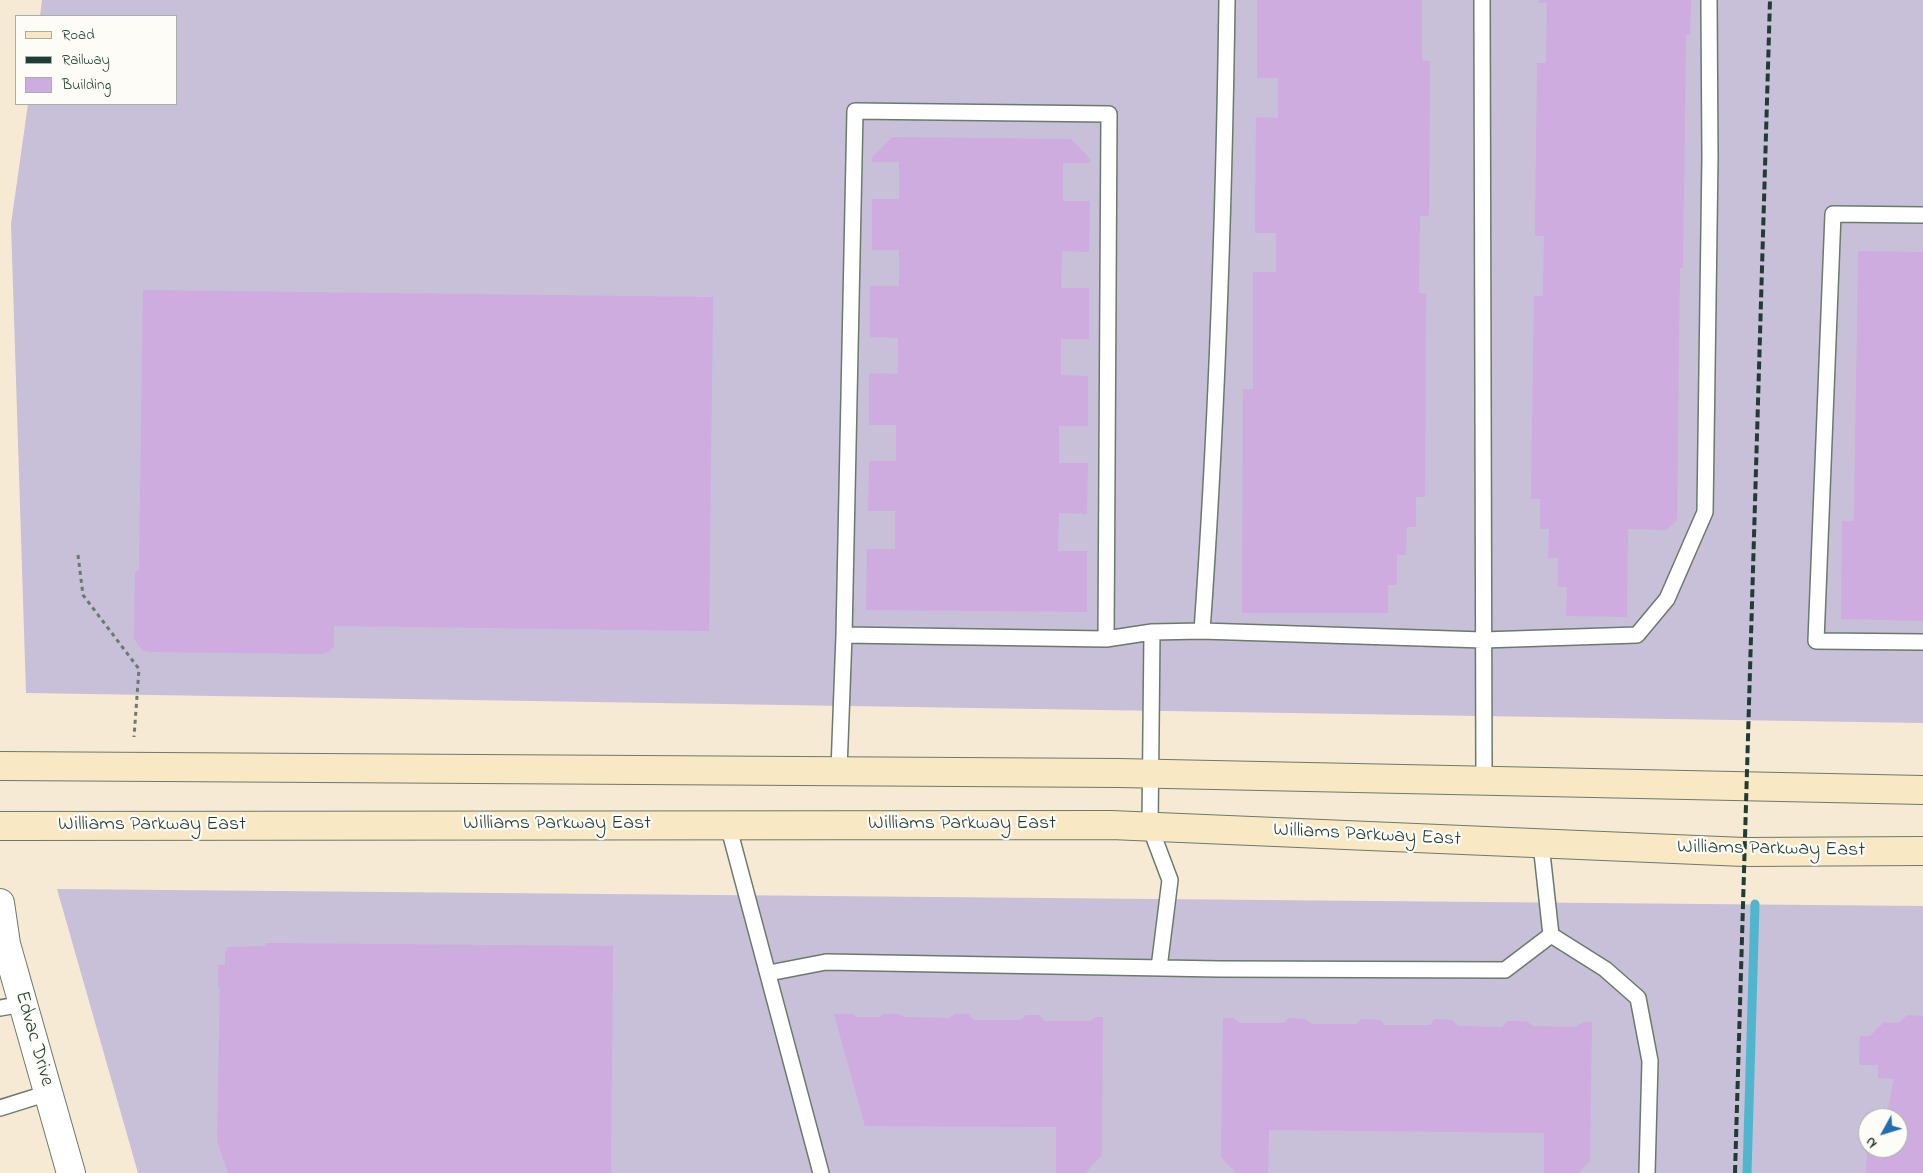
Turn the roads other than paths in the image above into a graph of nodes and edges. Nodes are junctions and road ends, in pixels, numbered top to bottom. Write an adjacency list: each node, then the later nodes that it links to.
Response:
1 (1227, 0): 5 (lane)
2 (1482, 0): 9 (lane)
3 (1709, 0): 9 (lane)
4 (1923, 215): 10 (lane)
5 (1202, 630): 6 (lane); 9 (lane)
6 (1152, 632): 8 (lane); 13 (lane)
7 (844, 635): 8 (lane); 8 (lane); 12 (lane)
8 (1106, 639)
9 (1483, 640): 14 (lane)
10 (1923, 642)
11 (0, 766): 12 (main road)
12 (840, 770): 13 (main road)
13 (1151, 773): 14 (main road); 18 (lane)
14 (1484, 781): 15 (main road)
15 (1923, 790)
16 (728, 825): 17 (main road, Williams Parkway East); 18 (main road, Williams Parkway East); 24 (lane)
17 (0, 826)
18 (1150, 827): 19 (main road, Williams Parkway East); 23 (lane)
19 (1541, 844): 20 (main road, Williams Parkway East); 22 (lane)
20 (1923, 851)
21 (0, 903): 25 (street, Edvac Drive)
22 (1551, 935): 23 (lane); 30 (lane)
23 (1159, 968): 24 (lane)
24 (769, 973): 29 (lane)
25 (12, 1006): 26 (street, Edvac Drive)
26 (48, 1093): 27 (lane); 28 (street, Edvac Drive)
27 (0, 1108)
28 (71, 1173)
29 (821, 1173)
30 (1647, 1173)

